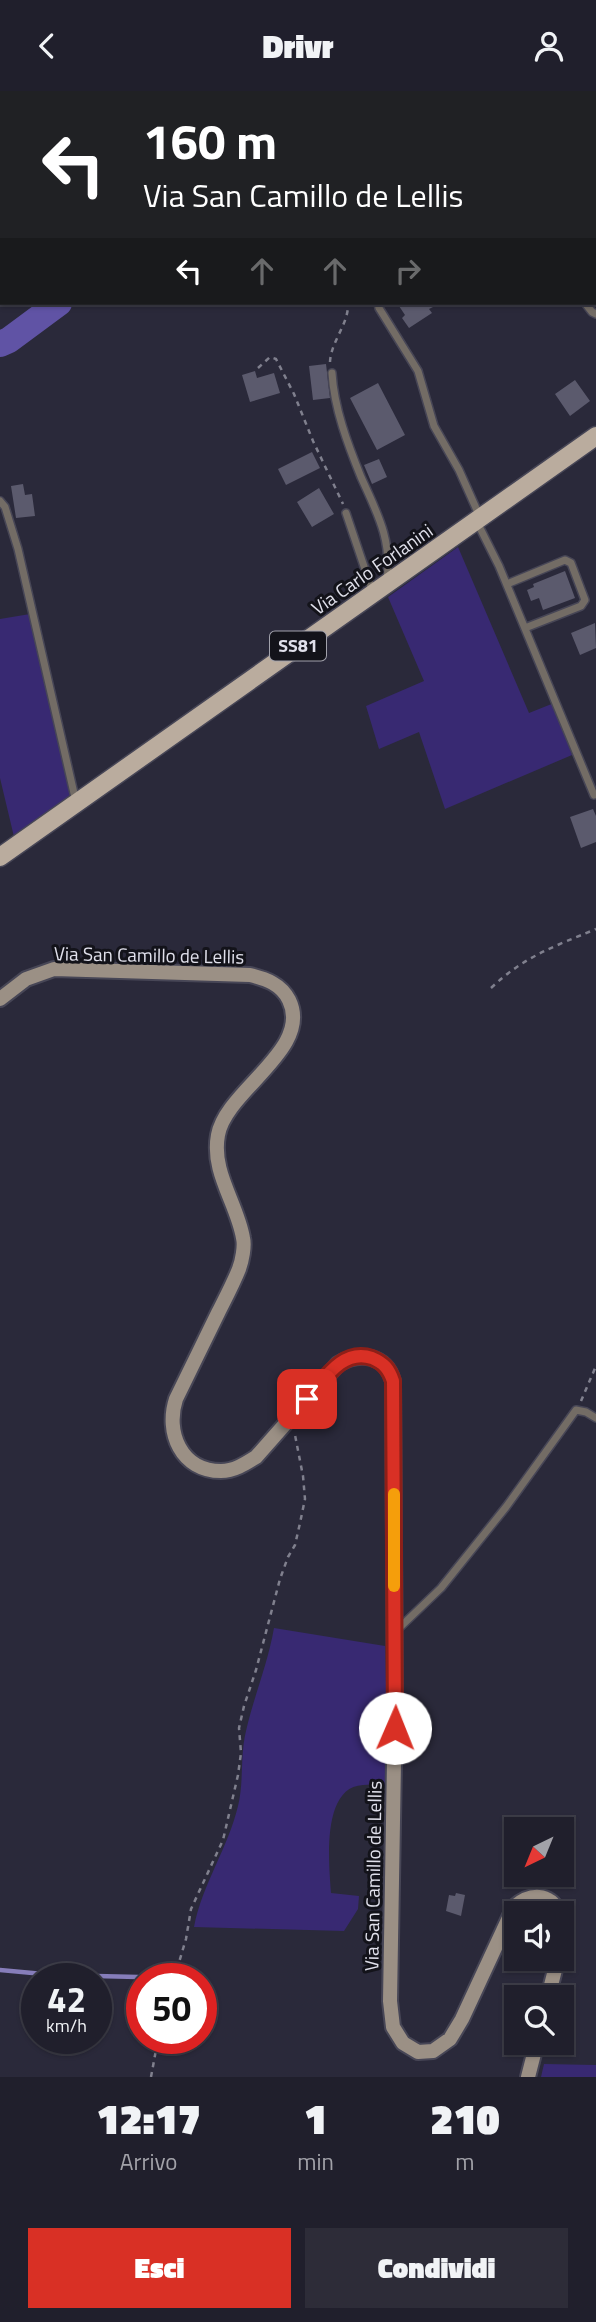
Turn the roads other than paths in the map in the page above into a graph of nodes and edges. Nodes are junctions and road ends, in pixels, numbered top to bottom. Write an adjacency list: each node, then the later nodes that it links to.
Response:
1 (378, 305): 6 (lane)
2 (332, 373): 8 (lane)
3 (596, 436): 6 (main road, Via Carlo Forlanini / SS81)
4 (0, 501): 11 (lane)
5 (346, 513): 8 (lane)
6 (478, 519): 7 (lane); 8 (main road, Via Carlo Forlanini / SS81)
7 (506, 584): 9 (lane); 9 (lane)
8 (380, 589): 11 (main road, Via Carlo Forlanini / SS81)
9 (525, 628): 10 (lane)
10 (594, 795)
11 (76, 803): 12 (main road, Via Carlo Forlanini / SS81)
12 (0, 857)
13 (0, 999): 15 (main road, Via San Camillo de Lellis)
14 (596, 1418): 15 (lane)
15 (395, 1632): 18 (main road, Via San Camillo de Lellis)
16 (521, 1901): 17 (main road, Via San Camillo de Lellis)
17 (550, 1901)
18 (504, 1929)
19 (534, 2055): 20 (main road)
20 (528, 2077)

